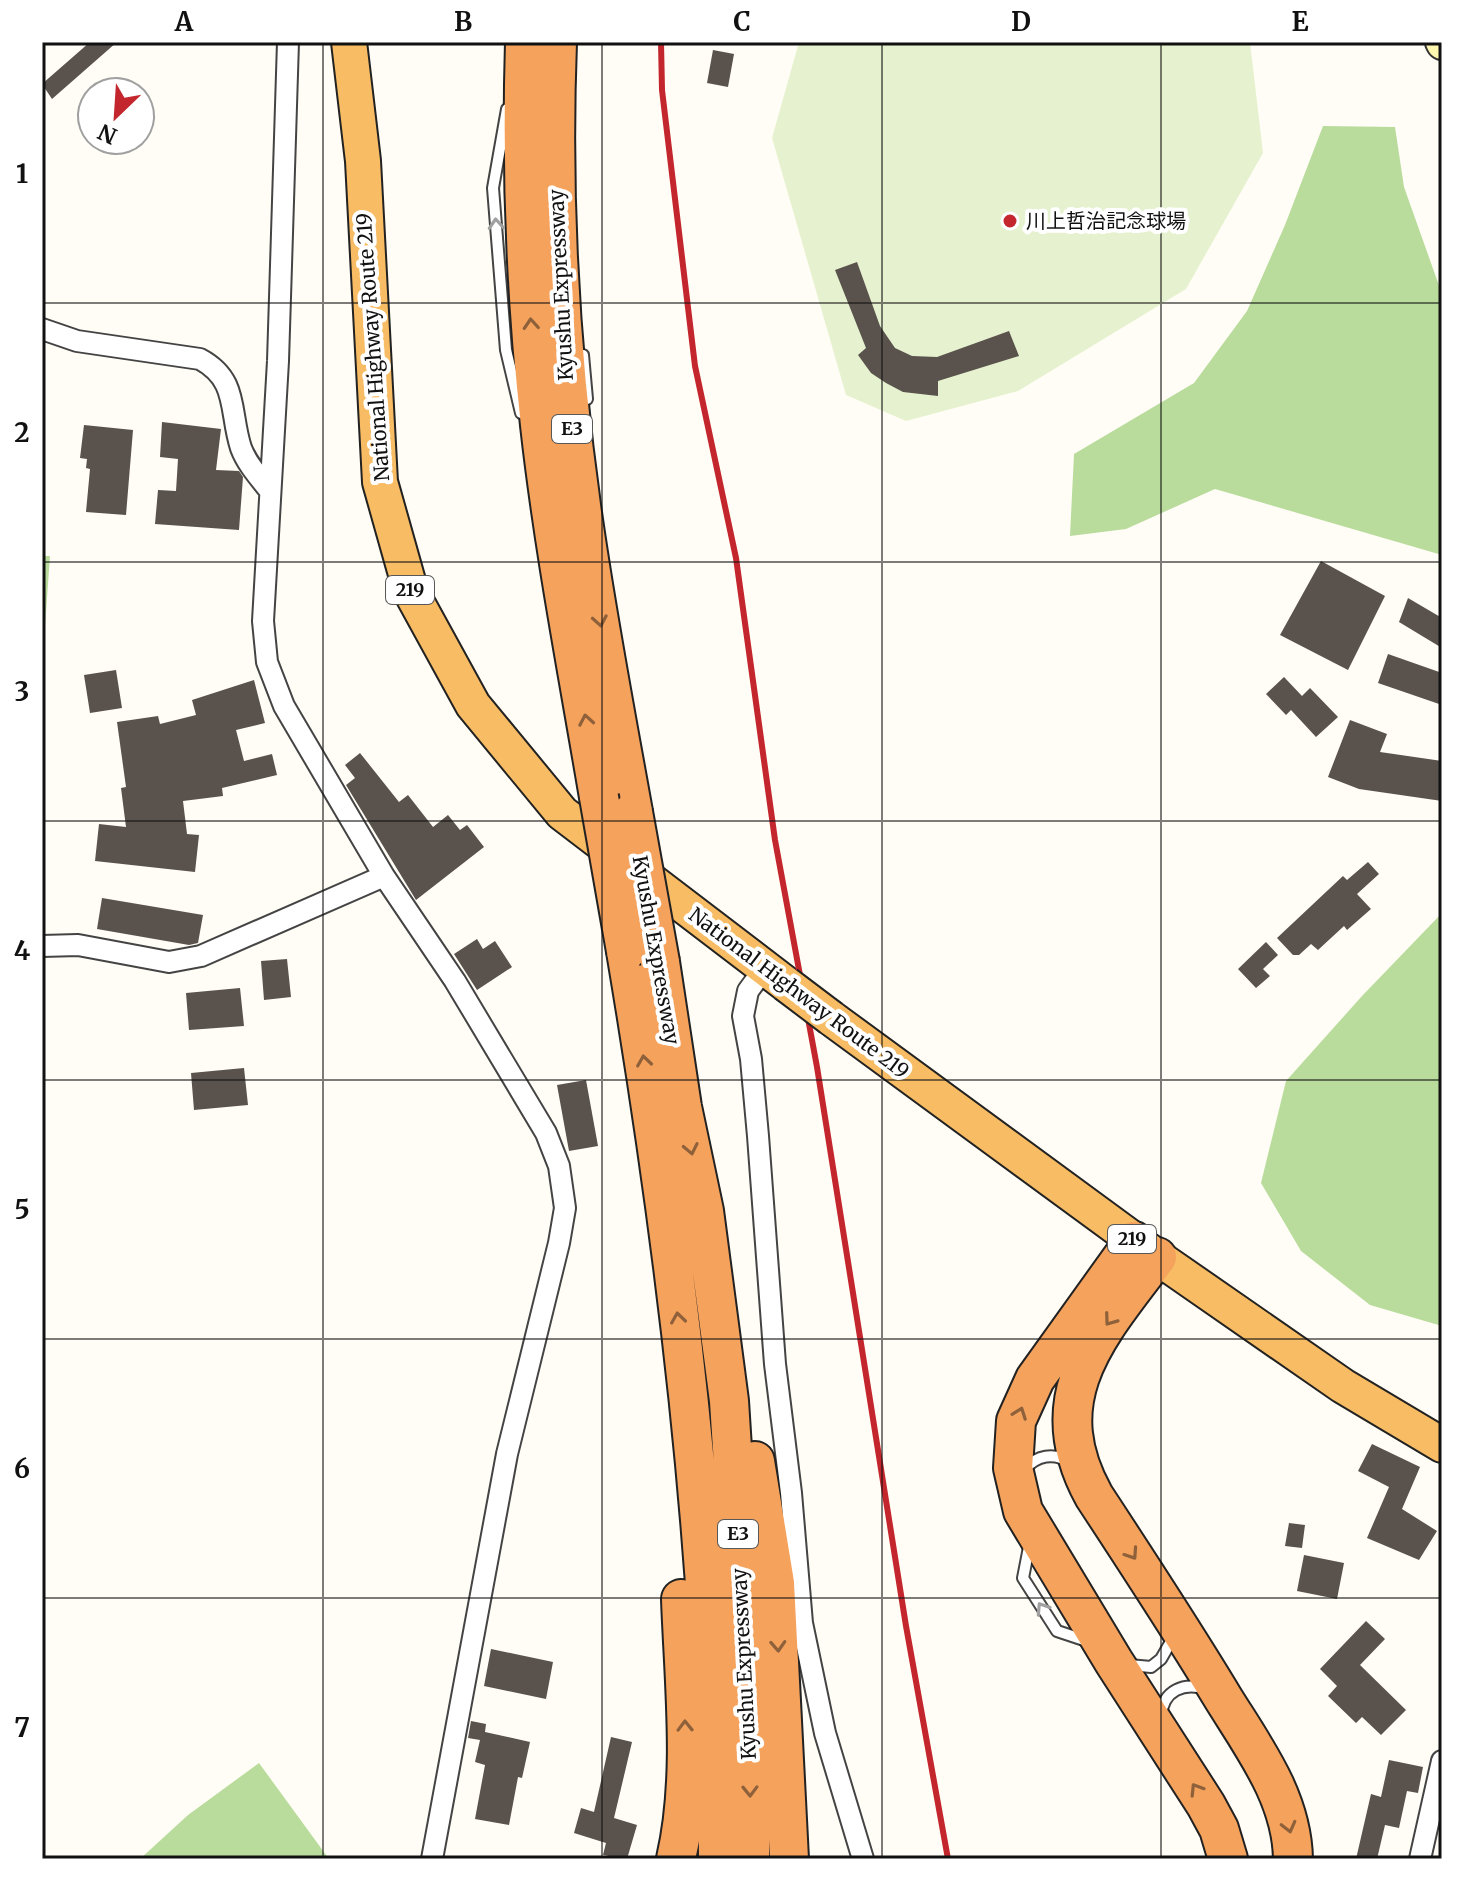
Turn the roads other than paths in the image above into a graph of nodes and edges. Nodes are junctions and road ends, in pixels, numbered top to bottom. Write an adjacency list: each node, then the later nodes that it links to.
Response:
1 (288, 42): 14 (street)
2 (349, 42): 19 (highway, National Highway Route 219 / 219)
3 (518, 42): 5 (lane)
4 (558, 42): 7 (lane); 15 (highway, Kyushu Expressway / E3)
5 (519, 57): 15 (highway, Kyushu Expressway / E3, one-way to 5)
6 (508, 101): 11 (lane, one-way to 6)
7 (568, 209)
8 (42, 329): 14 (street)
9 (581, 335): 10 (lane)
10 (587, 414)
11 (524, 425)
12 (531, 455): 15 (lane)
13 (588, 461): 15 (lane)
14 (270, 491): 16 (street)
15 (576, 573): 18 (highway, Kyushu Expressway / E3, bridge)
16 (384, 876): 17 (street); 31 (street)
17 (42, 946)
18 (643, 956): 20 (highway, Kyushu Expressway / E3, one-way to 20); 22 (highway, Kyushu Expressway / E3, one-way to 18)
19 (775, 977): 21 (highway, National Highway Route 219 / 219, bridge); 36 (street)
20 (704, 1211): 34 (highway, Kyushu Expressway / E3, one-way to 34); 35 (highway, one-way to 35)
21 (1146, 1249): 23 (highway, National Highway Route 219 / 219); 24 (highway, one-way to 24); 25 (highway, one-way to 21)
22 (689, 1396): 32 (highway, one-way to 22); 33 (highway, Kyushu Expressway / E3)
23 (1442, 1445)
24 (1081, 1473): 25 (lane); 26 (highway, one-way to 26)
25 (1016, 1490): 27 (highway, one-way to 25)
26 (1173, 1616): 27 (lane); 28 (highway)
27 (1108, 1653): 29 (highway)
28 (1223, 1697): 29 (lane); 38 (highway, one-way to 38)
29 (1164, 1738): 37 (highway, one-way to 29)
30 (1442, 1761): 39 (street)
31 (432, 1859)
32 (676, 1859)
33 (718, 1859)
34 (750, 1859)
35 (789, 1859)
36 (863, 1859)
37 (1228, 1859)
38 (1293, 1859)
39 (1420, 1859)

